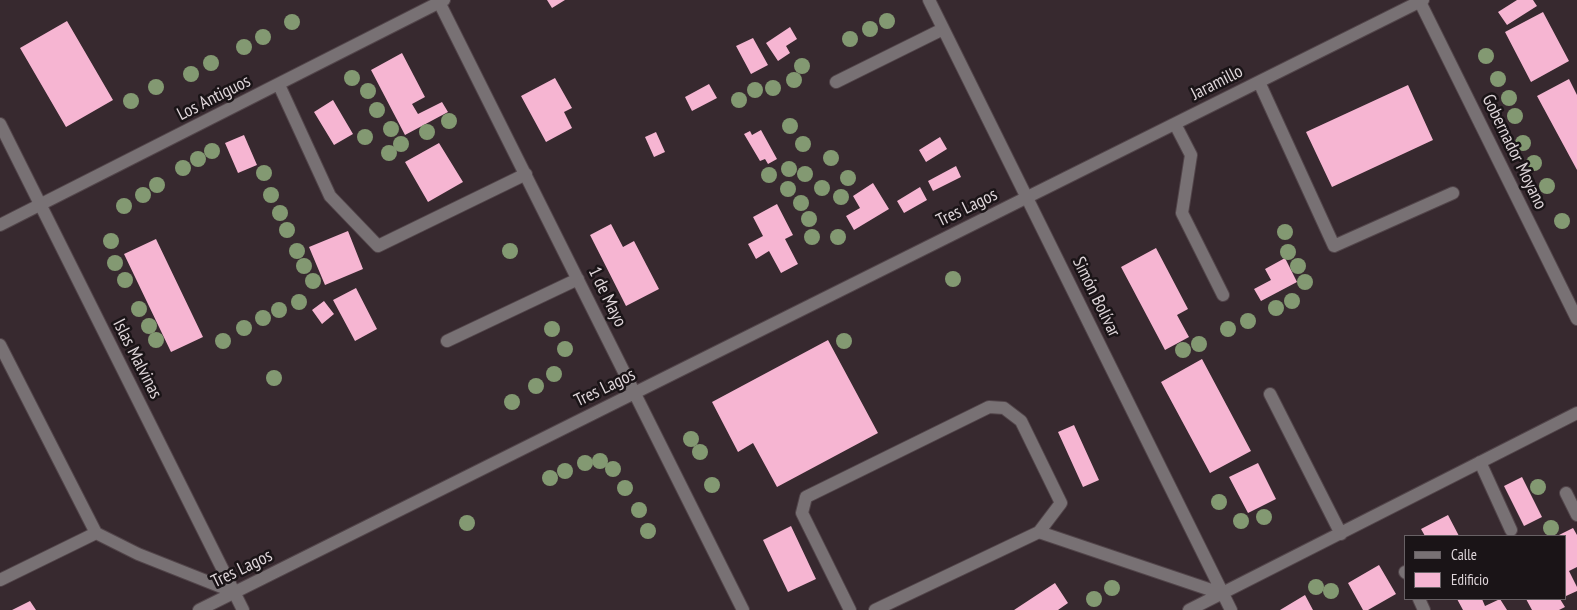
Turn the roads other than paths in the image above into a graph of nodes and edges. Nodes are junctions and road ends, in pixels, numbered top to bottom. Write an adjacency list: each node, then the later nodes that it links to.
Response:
1 (929, 0): 4 (street, Simón Bolívar)
2 (440, 1): 7 (street, Los Antiguos); 10 (street, 1 de Mayo)
3 (1421, 1): 6 (street, Jaramillo); 17 (street, Gobernador Moyano)
4 (943, 29): 5 (street); 12 (street, Simón Bolívar)
5 (836, 82)
6 (1259, 82): 9 (street, Jaramillo); 11 (street)
7 (278, 85): 10 (street); 13 (street, Los Antiguos)
8 (0, 124): 13 (street, Islas Malvinas)
9 (1175, 124): 12 (street, Jaramillo); 16 (street)
10 (526, 174): 15 (street, 1 de Mayo)
11 (1453, 193)
12 (1027, 198): 20 (street, Tres Lagos); 32 (street, Simón Bolívar)
13 (40, 205): 14 (street, Los Antiguos); 31 (street, Islas Malvinas)
14 (0, 225)
15 (578, 279): 18 (street); 20 (street, 1 de Mayo)
16 (1223, 295)
17 (1577, 319)
18 (447, 341)
19 (0, 345): 28 (street)
20 (634, 393): 31 (street, Tres Lagos); 35 (street, 1 de Mayo)
21 (1270, 394): 29 (street)
22 (1577, 413): 23 (street)
23 (1480, 462): 26 (street); 29 (street)
24 (1566, 493): 25 (street)
25 (1577, 515)
26 (1511, 530)
27 (1039, 532): 32 (street); 36 (street); 37 (street)
28 (96, 533): 30 (street); 31 (street)
29 (1341, 534): 32 (street)
30 (0, 580)
31 (234, 592): 33 (street, Tres Lagos); 34 (street, Islas Malvinas)
32 (1223, 594): 38 (street); 39 (street, Simón Bolívar)
33 (198, 610)
34 (243, 610)
35 (743, 610)
36 (850, 610)
37 (875, 610)
38 (1190, 610)
39 (1231, 610)

